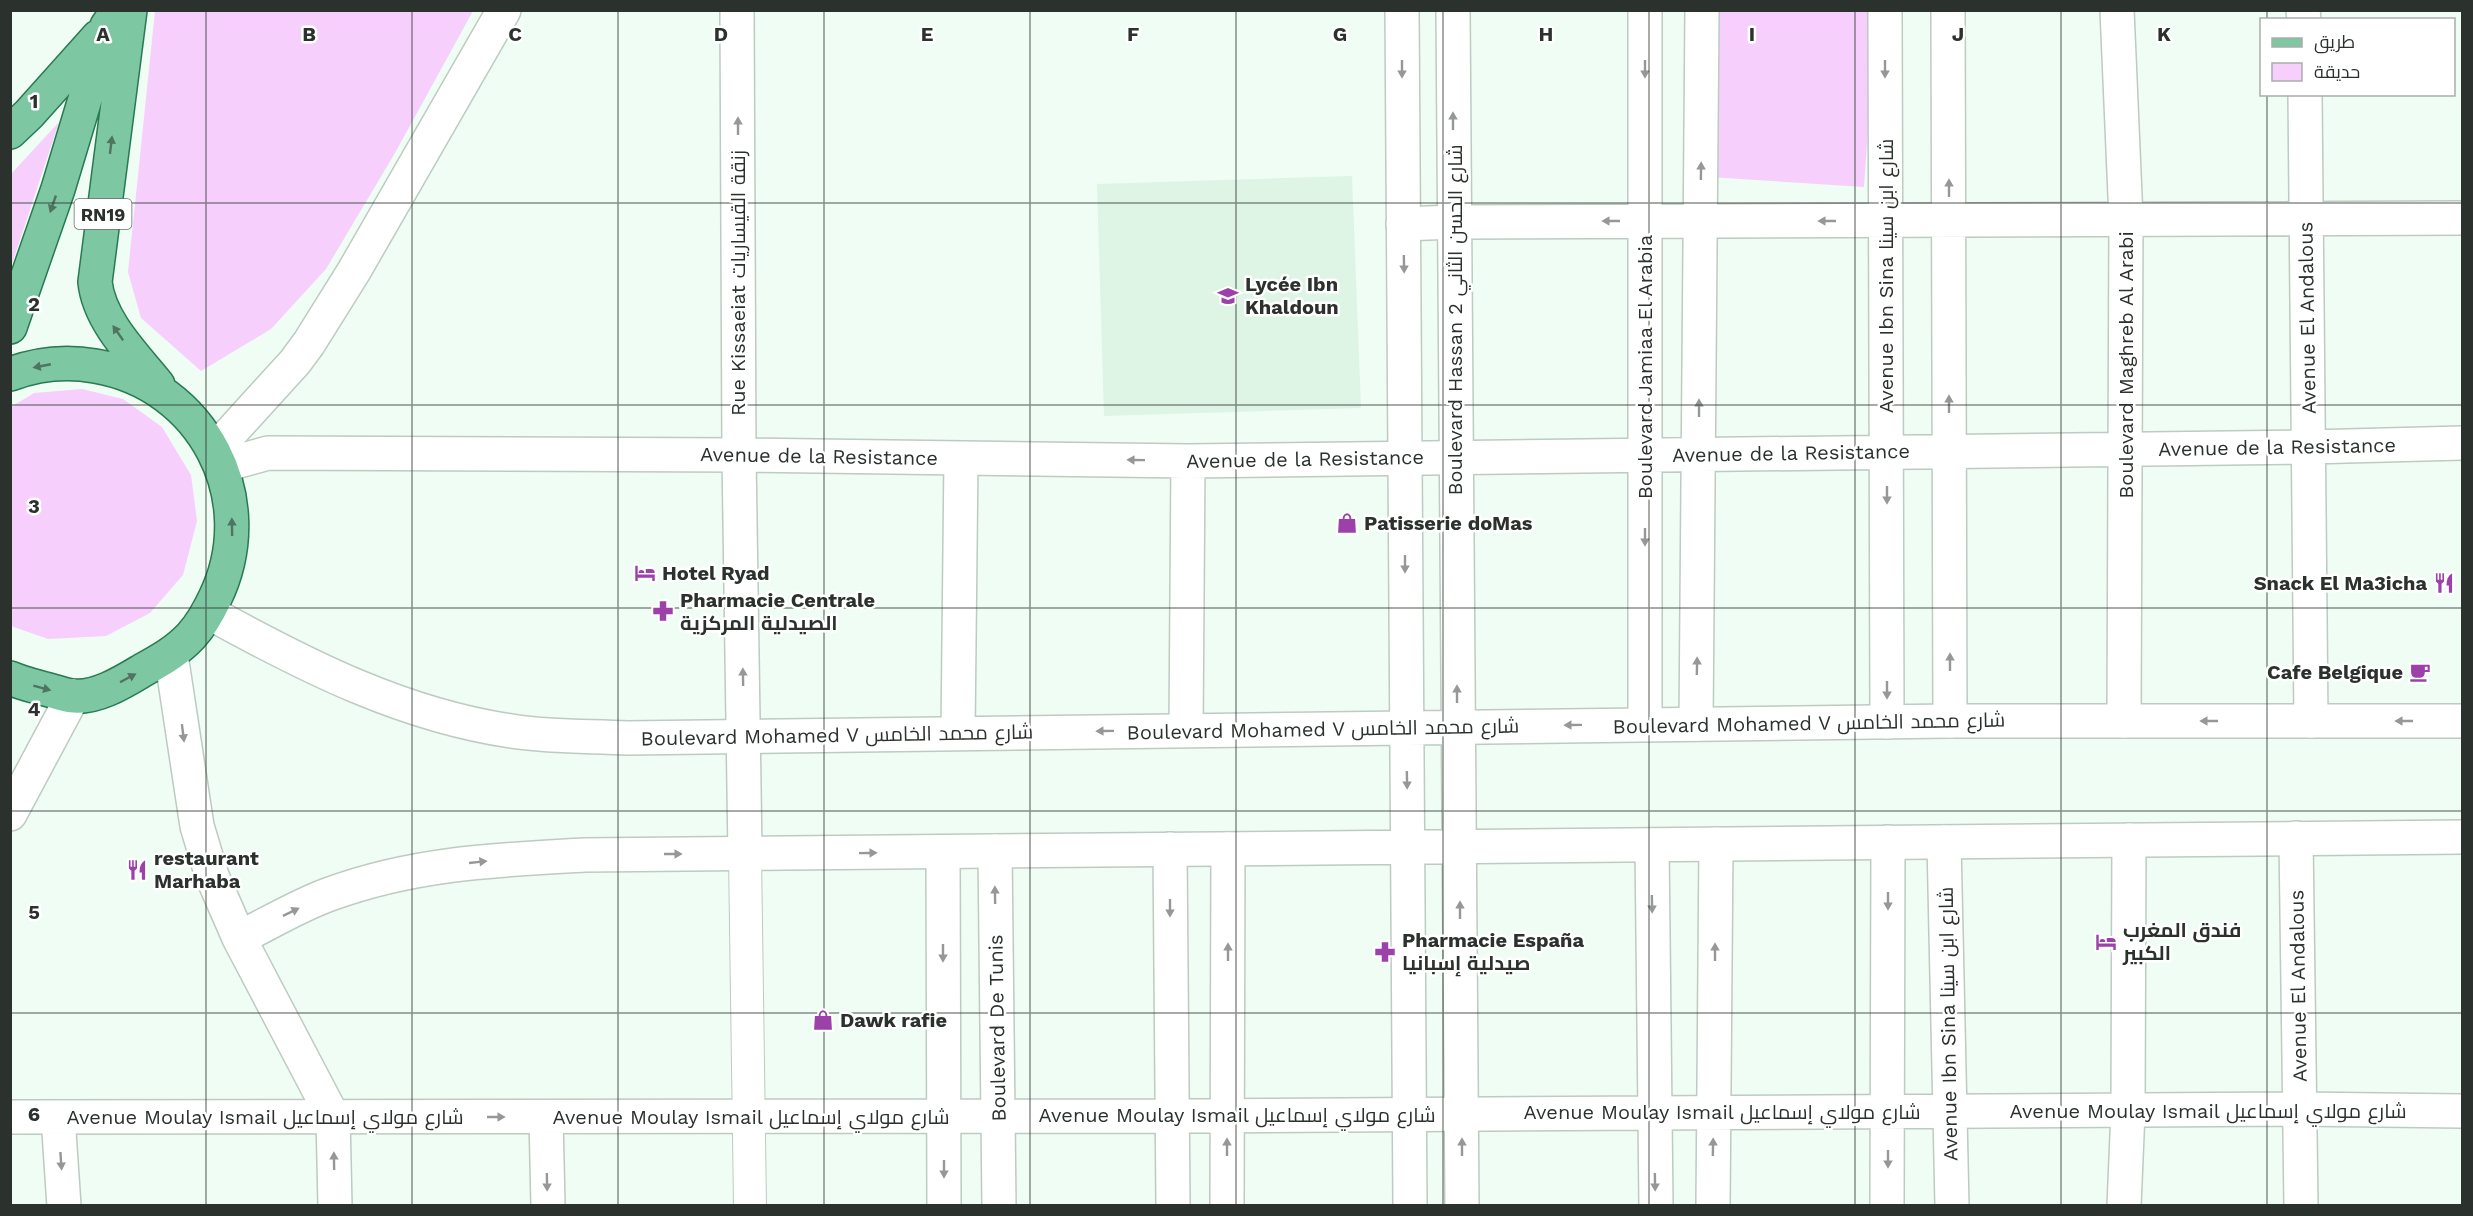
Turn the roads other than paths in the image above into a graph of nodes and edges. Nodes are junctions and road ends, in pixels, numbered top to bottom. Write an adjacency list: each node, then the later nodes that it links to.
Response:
1 (504, 10): 33 (street)
2 (737, 10): 30 (street, Rue Kissaeiat زنقة القيساريات, one-way to 2)
3 (1402, 10): 21 (street, one-way to 21)
4 (1453, 10): 20 (street, Boulevard Hassan 2 شارع الحسن الثاني, one-way to 4)
5 (1645, 10): 18 (street, Boulevard Jamiaa El Arabia, one-way to 18)
6 (1702, 10): 19 (street, one-way to 6)
7 (1885, 10): 16 (street, Avenue Ibn Sina شارع ابن سينا, one-way to 16)
8 (1948, 10): 17 (street, one-way to 8)
9 (2117, 10): 14 (street, Boulevard Maghreb Al Arabi)
10 (118, 16): 12 (main road); 22 (main road, RN19, one-way to 22); 24 (main road, RN19, one-way to 10)
11 (2305, 96): 15 (street, Avenue El Andalous)
12 (10, 132)
13 (2463, 218): 15 (street)
14 (2126, 219): 15 (street); 17 (street); 27 (street, Boulevard Maghreb Al Arabi)
15 (2306, 219): 26 (street, Avenue El Andalous)
16 (1886, 220): 17 (street); 19 (street, one-way to 19); 29 (street, Avenue Ibn Sina شارع ابن سينا)
17 (1949, 220): 28 (street, one-way to 17)
18 (1645, 221): 19 (street); 20 (street, one-way to 20); 32 (street, Boulevard Jamiaa El Arabia)
19 (1700, 221): 31 (street, one-way to 19)
20 (1454, 222): 21 (street); 36 (street, Boulevard Hassan 2 شارع الحسن الثاني)
21 (1403, 224): 35 (street, one-way to 35)
22 (10, 327)
23 (10, 374): 24 (main road, RN19, one-way to 23)
24 (167, 395): 33 (main road, RN19)
25 (2463, 443): 26 (street, Avenue de la Resistance)
26 (2309, 447): 27 (street, Avenue de la Resistance); 45 (street, Avenue El Andalous)
27 (2126, 449): 28 (street, Avenue de la Resistance); 44 (street, Boulevard Maghreb Al Arabi)
28 (1950, 451): 29 (street, Avenue de la Resistance); 43 (street, one-way to 28)
29 (1887, 452): 31 (street, Avenue de la Resistance); 46 (street, Avenue Ibn Sina شارع ابن سينا, one-way to 46)
30 (739, 455): 33 (street, Avenue de la Resistance); 34 (street, Avenue de la Resistance); 53 (street, Rue Kissaeiat زنقة القيساريات, one-way to 30)
31 (1699, 455): 32 (street, Avenue de la Resistance); 48 (street, one-way to 31)
32 (1645, 456): 36 (street, Avenue de la Resistance); 47 (street, Boulevard Jamiaa El Arabia, one-way to 47)
33 (217, 458): 38 (main road, RN19, one-way to 33)
34 (961, 458): 37 (street, Avenue de la Resistance, one-way to 34); 52 (street)
35 (1404, 458): 36 (street, Avenue de la Resistance); 37 (street, Avenue de la Resistance); 50 (street, one-way to 50)
36 (1456, 458): 49 (street, Boulevard Hassan 2 شارع الحسن الثاني, one-way to 36)
37 (1188, 460): 51 (street)
38 (208, 612): 39 (main road, RN19); 53 (street, Boulevard Mohamed V شارع محمد الخامس)
39 (171, 655): 41 (main road, RN19, one-way to 39); 69 (street, one-way to 69)
40 (10, 678): 41 (main road, RN19, one-way to 41)
41 (73, 696): 54 (street)
42 (2463, 720): 45 (street, Boulevard Mohamed V شارع محمد الخامس, one-way to 45)
43 (1950, 721): 44 (street, Boulevard Mohamed V شارع محمد الخامس); 46 (street, Boulevard Mohamed V شارع محمد الخامس)
44 (2124, 721): 45 (street, Boulevard Mohamed V شارع محمد الخامس, one-way to 44)
45 (2311, 721)
46 (1887, 722): 48 (street, Boulevard Mohamed V شارع محمد الخامس)
47 (1645, 724): 48 (street, Boulevard Mohamed V شارع محمد الخامس); 49 (street, Boulevard Mohamed V شارع محمد الخامس, one-way to 49)
48 (1696, 724)
49 (1458, 727): 50 (street, Boulevard Mohamed V شارع محمد الخامس); 63 (street, Boulevard Hassan 2 شارع الحسن الثاني)
50 (1406, 728): 51 (street, Boulevard Mohamed V شارع محمد الخامس); 62 (street, one-way to 62)
51 (1186, 730): 52 (street, Boulevard Mohamed V شارع محمد الخامس, one-way to 52)
52 (958, 734): 53 (street, Boulevard Mohamed V شارع محمد الخامس)
53 (744, 736): 68 (street, Rue Kissaeiat زنقة القيساريات)
54 (10, 814)
55 (2463, 837): 56 (street)
56 (2295, 838): 57 (street); 70 (street, Avenue El Andalous)
57 (2129, 840): 58 (street); 72 (street)
58 (1944, 842): 59 (street); 75 (street, Avenue Ibn Sina شارع ابن سينا)
59 (1888, 843): 60 (street); 71 (street, one-way to 71)
60 (1716, 844): 61 (street); 76 (street, one-way to 60)
61 (1652, 845): 63 (street); 74 (street, one-way to 74)
62 (1407, 847): 63 (street); 65 (street); 77 (street)
63 (1459, 847): 78 (street, Boulevard Hassan 2 شارع الحسن الثاني, one-way to 63)
64 (1170, 849): 65 (street); 66 (street); 82 (street, one-way to 82)
65 (1228, 849): 79 (street, one-way to 65)
66 (995, 851): 67 (street); 81 (street, Boulevard De Tunis, one-way to 66)
67 (943, 852): 68 (street, one-way to 67); 80 (street, one-way to 80)
68 (745, 854): 69 (street, one-way to 68); 87 (street)
69 (238, 938): 85 (street)
70 (2299, 1109): 72 (street, Avenue Moulay Ismail شارع مولاي إسماعيل); 73 (street, Avenue Moulay Ismail شارع مولاي إسماعيل); 103 (street, Avenue El Andalous)
71 (1888, 1111): 75 (street, Avenue Moulay Ismail شارع مولاي إسماعيل); 76 (street, Avenue Moulay Ismail شارع مولاي إسماعيل); 100 (street, one-way to 100)
72 (2128, 1111): 75 (street, Avenue Moulay Ismail شارع مولاي إسماعيل); 102 (street)
73 (2463, 1111)
74 (1654, 1112): 76 (street, Avenue Moulay Ismail شارع مولاي إسماعيل); 78 (street, Avenue Moulay Ismail شارع مولاي إسماعيل); 98 (street, one-way to 98)
75 (1950, 1112): 101 (street, Avenue Ibn Sina شارع ابن سينا)
76 (1714, 1113): 99 (street, one-way to 76)
77 (1409, 1114): 78 (street, Avenue Moulay Ismail شارع مولاي إسماعيل); 79 (street, Avenue Moulay Ismail شارع مولاي إسماعيل); 96 (street)
78 (1461, 1114): 97 (street, Boulevard Hassan 2 شارع الحسن الثاني, one-way to 78)
79 (1227, 1115): 82 (street, Avenue Moulay Ismail شارع مولاي إسماعيل); 95 (street, one-way to 79)
80 (944, 1116): 81 (street, Avenue Moulay Ismail شارع مولاي إسماعيل); 87 (street, Avenue Moulay Ismail شارع مولاي إسماعيل); 92 (street, one-way to 92)
81 (998, 1116): 82 (street, Avenue Moulay Ismail شارع مولاي إسماعيل); 93 (street, Boulevard De Tunis)
82 (1172, 1116): 94 (street)
83 (10, 1117): 84 (street, Avenue Moulay Ismail شارع مولاي إسماعيل)
84 (58, 1117): 85 (street, Avenue Moulay Ismail شارع مولاي إسماعيل); 88 (street, one-way to 88)
85 (333, 1117): 86 (street, Avenue Moulay Ismail شارع مولاي إسماعيل, one-way to 86); 89 (street, one-way to 85)
86 (546, 1117): 87 (street, Avenue Moulay Ismail شارع مولاي إسماعيل); 90 (street, one-way to 90)
87 (749, 1117): 91 (street)
88 (64, 1206)
89 (335, 1206)
90 (548, 1206)
91 (750, 1206)
92 (944, 1206)
93 (999, 1206)
94 (1173, 1206)
95 (1227, 1206)
96 (1410, 1206)
97 (1462, 1206)
98 (1656, 1206)
99 (1713, 1206)
100 (1887, 1206)
101 (1952, 1206)
102 (2124, 1206)
103 (2301, 1206)

